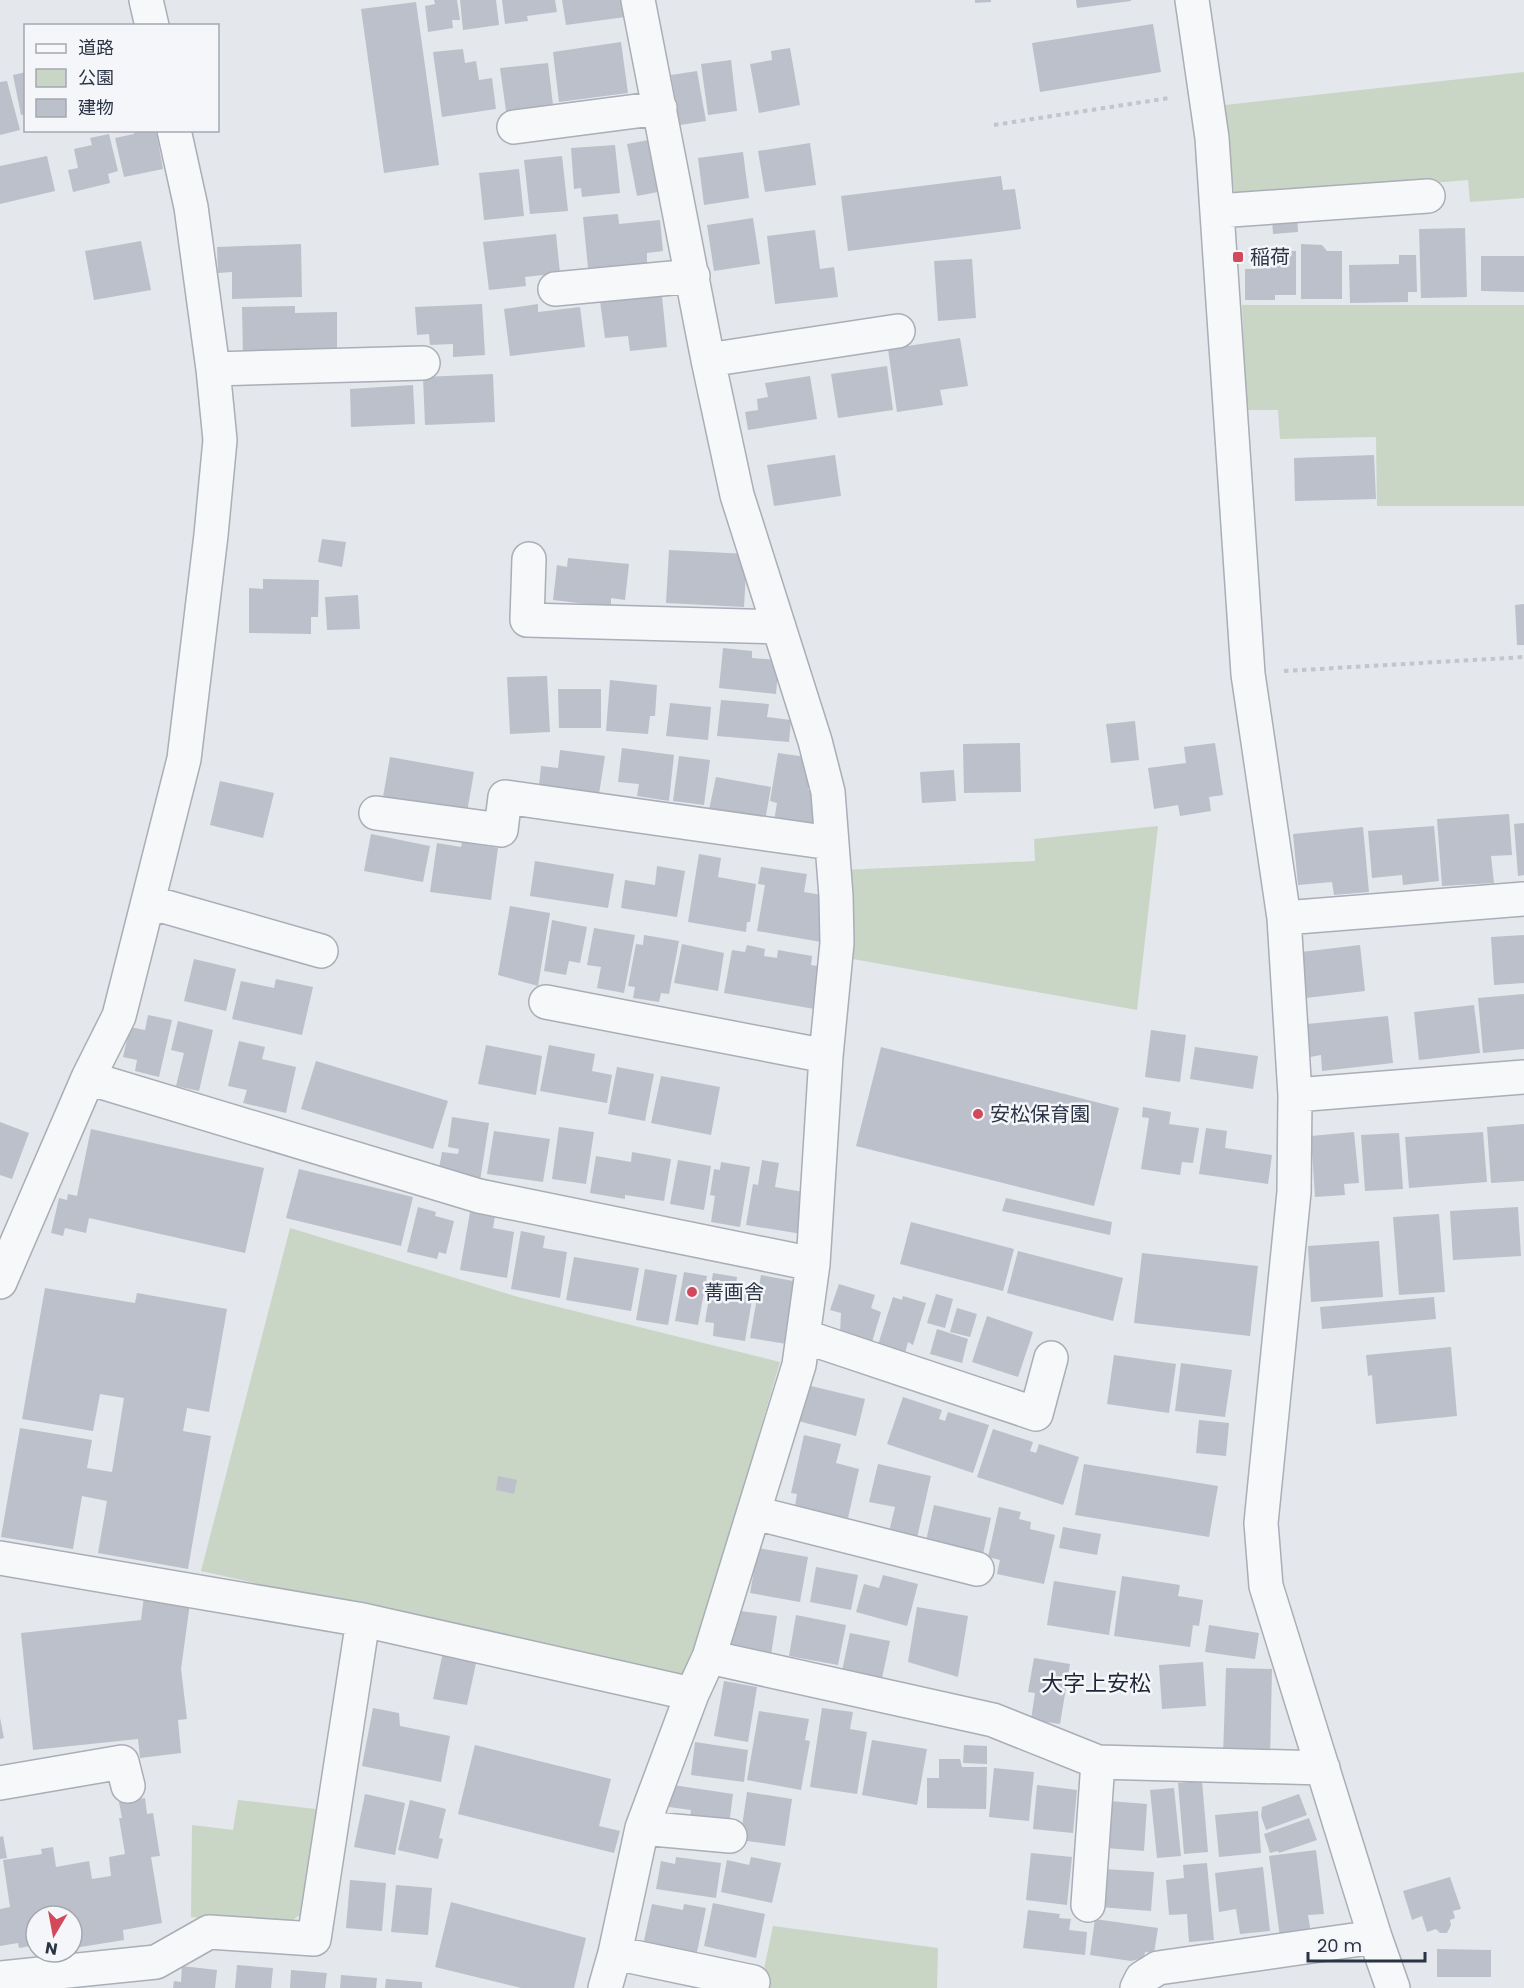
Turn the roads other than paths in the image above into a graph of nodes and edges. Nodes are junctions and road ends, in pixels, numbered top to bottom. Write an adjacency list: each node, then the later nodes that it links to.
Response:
1 (146, 0): 4 (street)
2 (638, 0): 5 (street)
3 (1192, 0): 9 (street)
4 (152, 24)
5 (660, 108): 6 (street); 10 (street)
6 (514, 127)
7 (174, 132): 15 (street)
8 (1428, 196): 9 (street)
9 (1217, 211): 22 (street)
10 (693, 276): 11 (street); 13 (street)
11 (555, 289)
12 (898, 331): 13 (street)
13 (708, 360): 17 (street)
14 (423, 363): 15 (street)
15 (213, 369): 21 (street)
16 (529, 559): 17 (street)
17 (779, 627): 19 (street)
18 (376, 813): 19 (street)
19 (831, 843): 25 (street)
20 (1524, 899): 22 (street)
21 (149, 902): 23 (street); 27 (street)
22 (1284, 918): 28 (street)
23 (321, 951)
24 (546, 1002): 25 (street)
25 (826, 1056): 29 (street)
26 (1524, 1077): 28 (street)
27 (88, 1078): 29 (street); 30 (street)
28 (1295, 1095): 40 (street)
29 (813, 1264): 31 (street)
30 (0, 1282)
31 (803, 1336): 32 (street); 33 (street)
32 (1051, 1358)
33 (755, 1513): 35 (street); 37 (street)
34 (0, 1558): 36 (street)
35 (977, 1569)
36 (363, 1620): 38 (street); 48 (street)
37 (709, 1657): 38 (street); 39 (street)
38 (692, 1694): 43 (street)
39 (1098, 1762): 40 (street); 45 (street)
40 (1323, 1768): 46 (street)
41 (0, 1783): 42 (street)
42 (128, 1786)
43 (642, 1828): 44 (street); 47 (street)
44 (730, 1836)
45 (1088, 1905)
46 (1375, 1937): 51 (street); 52 (street)
47 (615, 1953): 49 (street); 50 (street)
48 (0, 1978)
49 (753, 1982)
50 (605, 1988)
51 (1137, 1988)
52 (1393, 1988)

